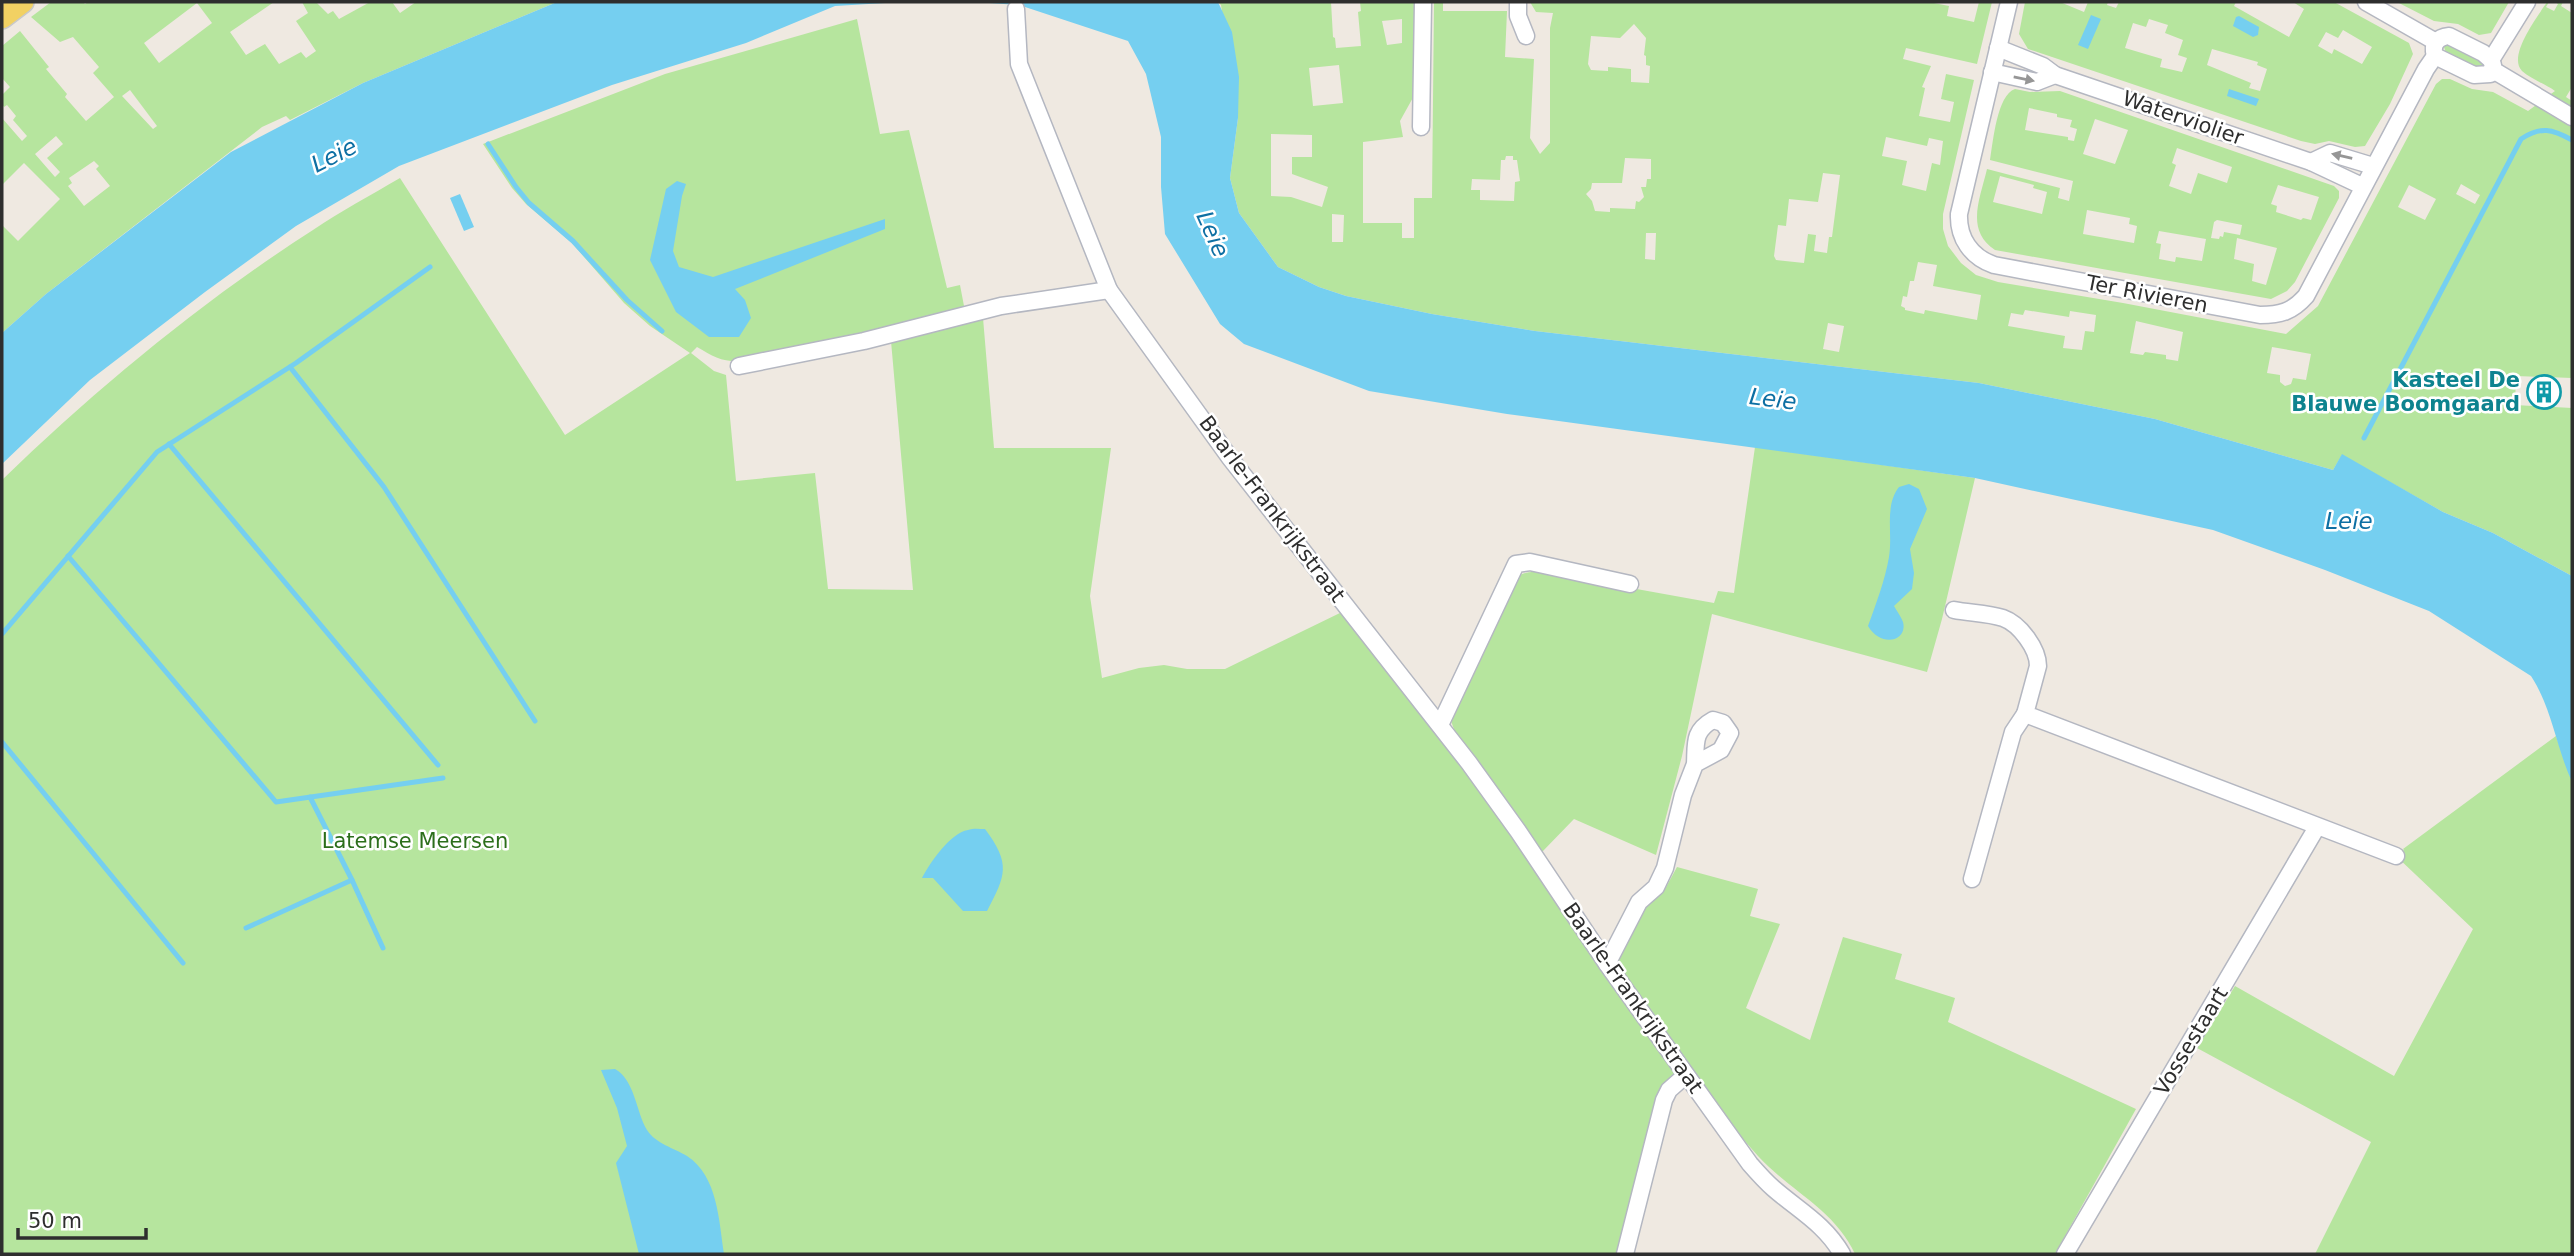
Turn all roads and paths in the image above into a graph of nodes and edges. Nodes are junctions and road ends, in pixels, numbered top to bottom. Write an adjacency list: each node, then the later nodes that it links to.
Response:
1 (1423, 2): 14 (street)
2 (1518, 2): 7 (street)
3 (2009, 2): 8 (street, Ter Rivieren)
4 (2365, 2): 9 (street)
5 (2527, 2): 10 (street)
6 (1016, 9): 18 (street, Baarle-Frankrijkstraat)
7 (1526, 36)
8 (1998, 48): 11 (street, Ter Rivieren); 12 (street, Waterviolier)
9 (2436, 49): 10 (street); 10 (street); 16 (street, Ter Rivieren)
10 (2492, 65): 13 (street)
11 (1992, 72): 12 (street, Waterviolier, one-way to 12); 17 (street, Ter Rivieren)
12 (2055, 75): 15 (street, Waterviolier)
13 (2572, 117)
14 (1421, 127)
15 (2311, 162): 16 (street, Waterviolier, one-way to 15); 17 (street, Waterviolier)
16 (2373, 166): 17 (street, Ter Rivieren)
17 (2362, 186)
18 (1109, 289): 19 (street); 23 (street, Baarle-Frankrijkstraat)
19 (739, 366)
20 (1630, 584): 23 (street)
21 (1954, 610): 22 (street)
22 (2025, 714): 25 (street); 27 (street)
23 (1440, 725): 28 (street, Baarle-Frankrijkstraat)
24 (1695, 764): 28 (street)
25 (2317, 827): 26 (street); 32 (street, Vossestaart)
26 (2396, 856)
27 (1972, 878)
28 (1607, 964): 29 (street, Baarle-Frankrijkstraat)
29 (1686, 1075): 30 (street); 31 (street, Baarle-Frankrijkstraat)
30 (1625, 1254)
31 (1842, 1254)
32 (2065, 1254)

